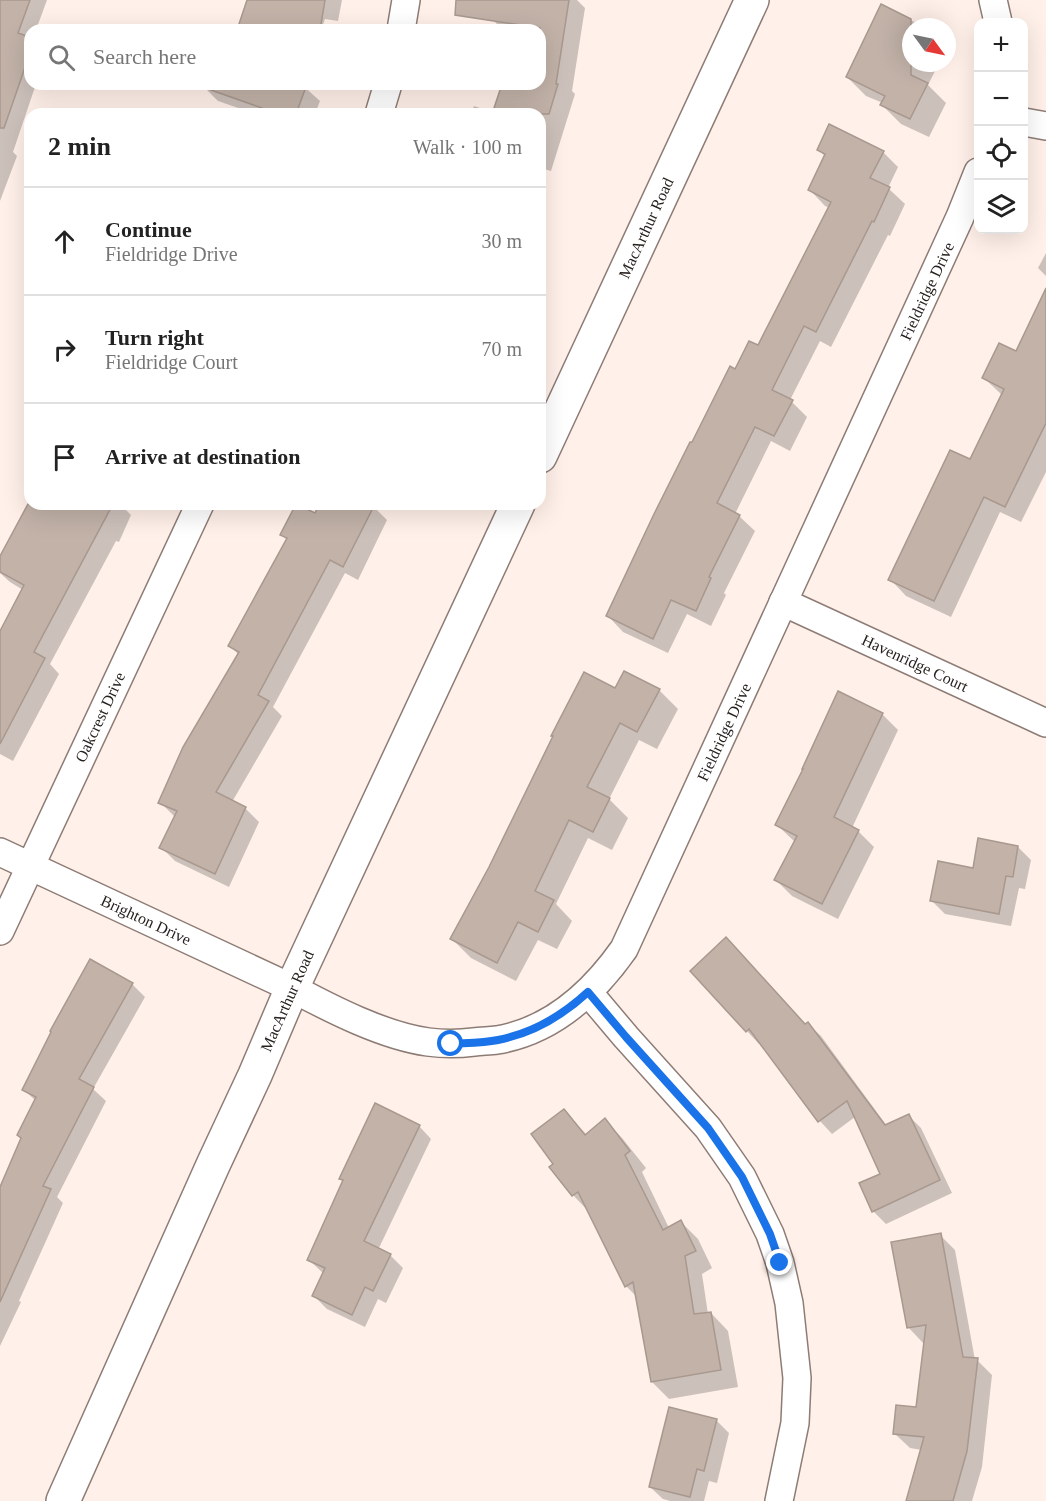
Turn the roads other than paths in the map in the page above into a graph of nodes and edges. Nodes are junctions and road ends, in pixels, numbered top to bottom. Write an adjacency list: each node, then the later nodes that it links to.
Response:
1 (405, 0): 5 (street)
2 (752, 0): 11 (street, MacArthur Road)
3 (993, 0): 4 (street)
4 (997, 18)
5 (402, 24)
6 (386, 90): 7 (street)
7 (381, 108)
8 (1028, 123): 9 (street)
9 (1046, 126)
10 (975, 180): 14 (street, Fieldridge Drive)
11 (546, 443)
12 (197, 510): 17 (street, Oakcrest Drive)
13 (515, 510): 19 (street, MacArthur Road)
14 (783, 602): 15 (street, Havenridge Court); 20 (street, Fieldridge Drive)
15 (1046, 723)
16 (0, 852): 17 (street, Brighton Drive)
17 (30, 866): 18 (street, Oakcrest Drive); 19 (street, Brighton Drive)
18 (0, 931)
19 (292, 988): 20 (street, Fieldridge Drive); 21 (street, MacArthur Road)
20 (588, 992): 22 (street)
21 (63, 1501)
22 (779, 1501)

